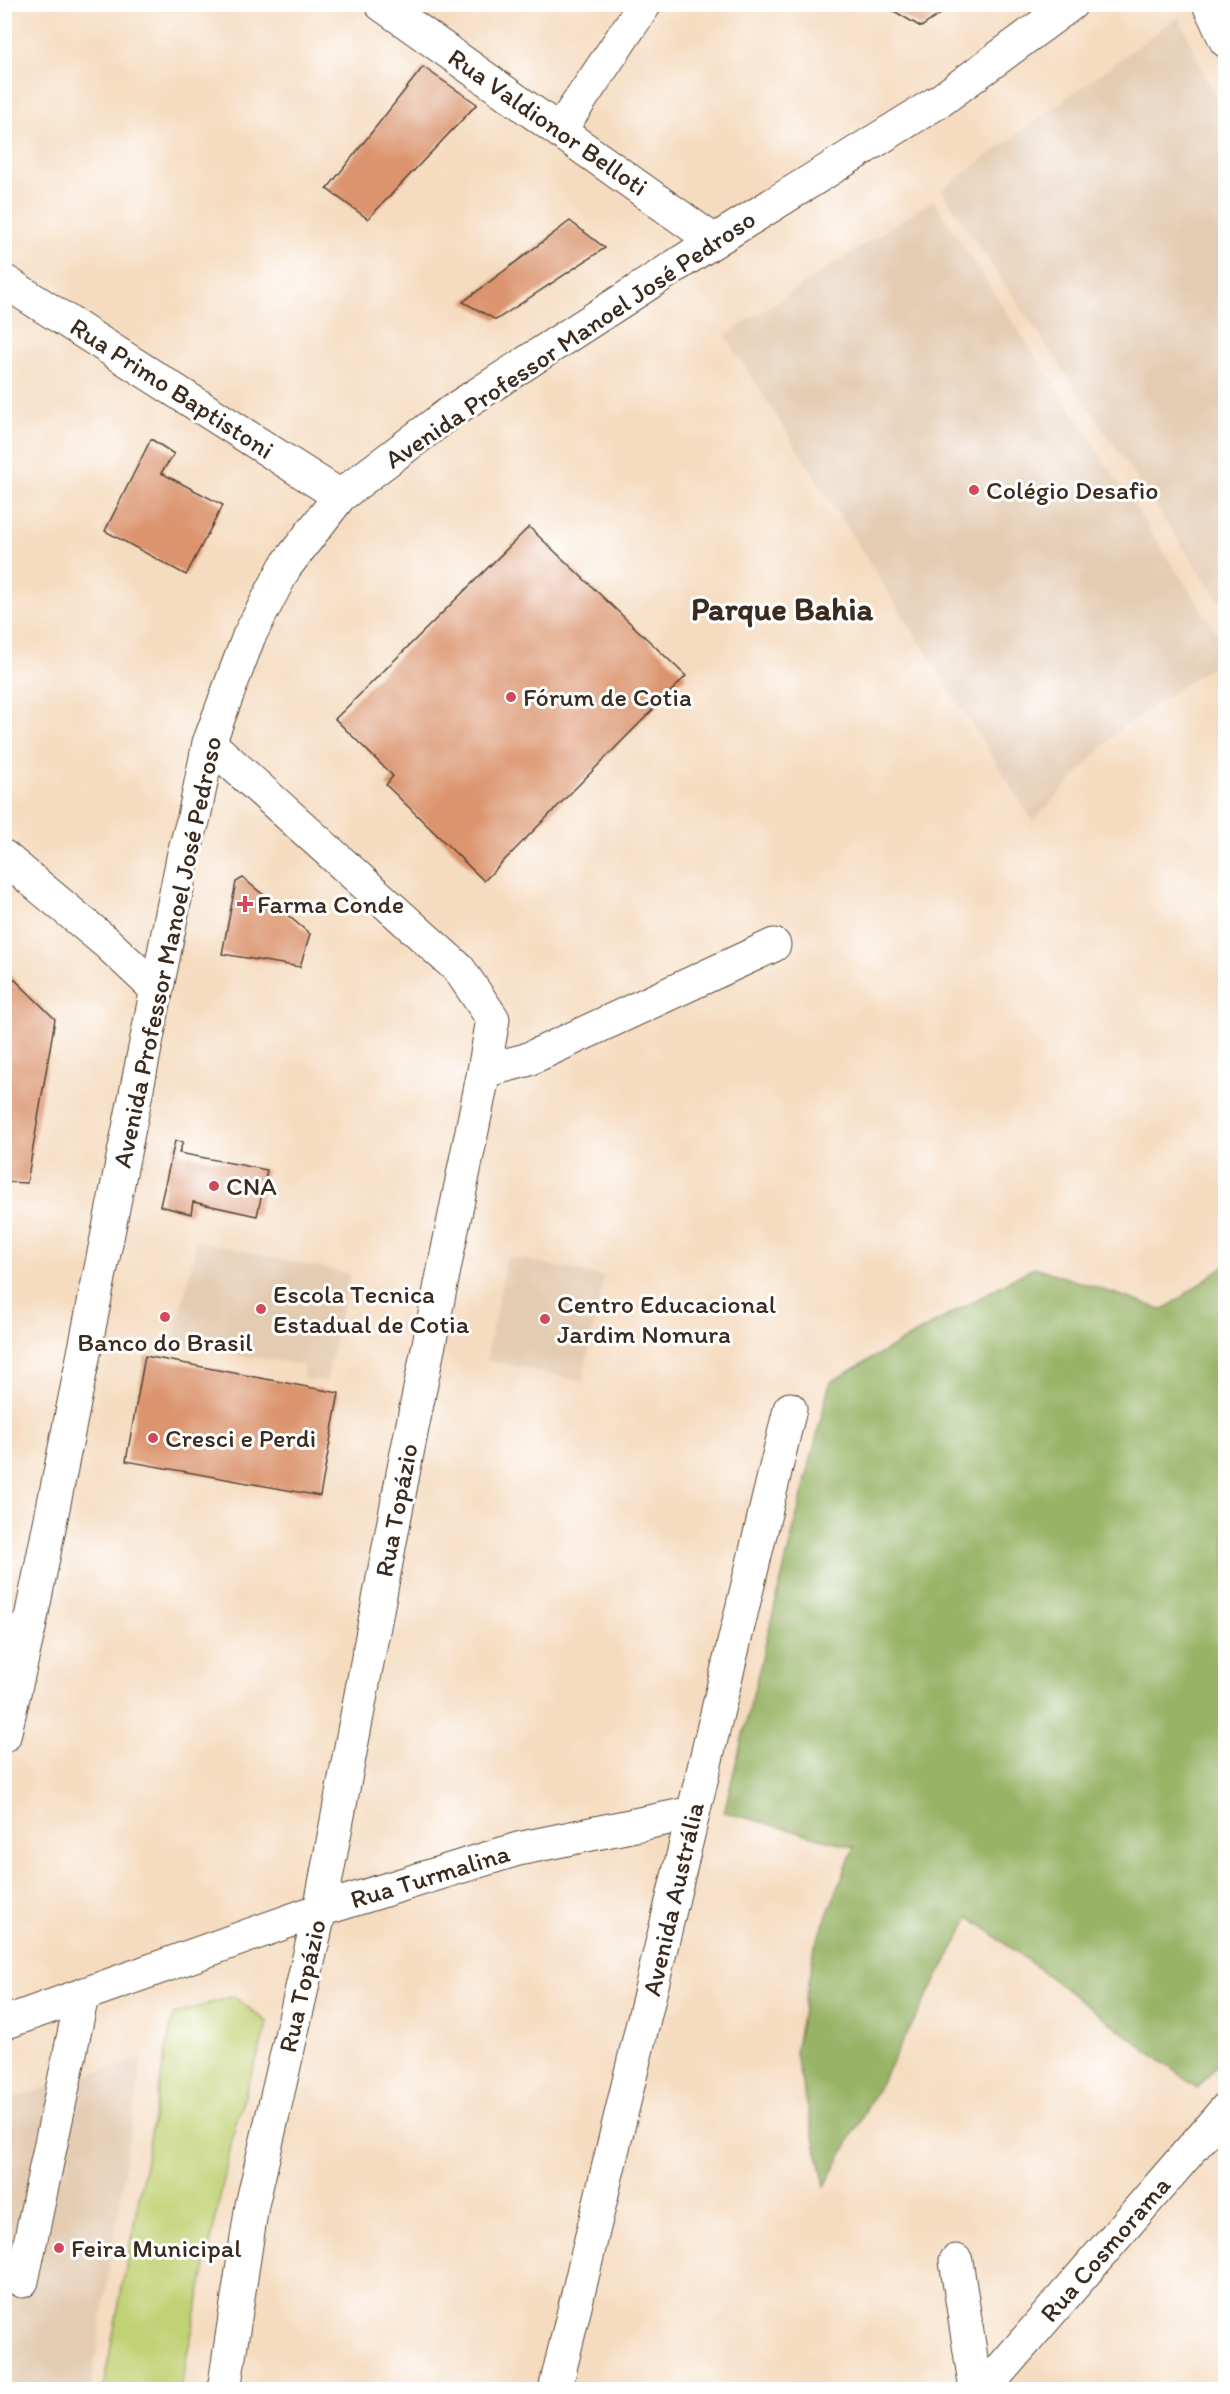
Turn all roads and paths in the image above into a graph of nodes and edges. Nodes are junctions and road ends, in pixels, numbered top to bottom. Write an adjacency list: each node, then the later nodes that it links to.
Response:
1 (381, 4): 6 (street, Rua Valdionor Belloti)
2 (645, 4): 6 (street)
3 (1071, 4): 7 (street, Avenida Professor Manoel José Pedroso)
4 (1209, 4): 5 (street)
5 (1226, 41)
6 (560, 129): 7 (street, Rua Valdionor Belloti)
7 (714, 241): 9 (street, Avenida Professor Manoel José Pedroso)
8 (4, 281): 9 (street, Rua Primo Baptistoni)
9 (340, 496): 10 (street, Avenida Professor Manoel José Pedroso)
10 (209, 743): 13 (street, Avenida Professor Manoel José Pedroso); 14 (street, Rua Topázio)
11 (4, 858): 13 (street)
12 (774, 945): 14 (street)
13 (156, 989): 16 (street, Avenida Professor Manoel José Pedroso)
14 (484, 1071): 19 (street, Rua Topázio)
15 (790, 1409): 18 (street, Avenida Austrália)
16 (17, 1631): 17 (street, Avenida Professor Manoel José Pedroso)
17 (4, 1736)
18 (693, 1813): 19 (street, Rua Turmalina); 28 (street, Avenida Austrália)
19 (320, 1910): 20 (street, Rua Turmalina); 27 (street, Rua Topázio)
20 (82, 1996): 21 (street, Rua Turmalina); 26 (street)
21 (4, 2023)
22 (1226, 2109): 23 (street, Rua Cosmorama)
23 (1192, 2148): 24 (street); 30 (street, Rua Cosmorama)
24 (1226, 2148)
25 (956, 2261): 29 (street)
26 (22, 2281)
27 (224, 2390)
28 (555, 2390)
29 (975, 2390)
30 (983, 2390)

